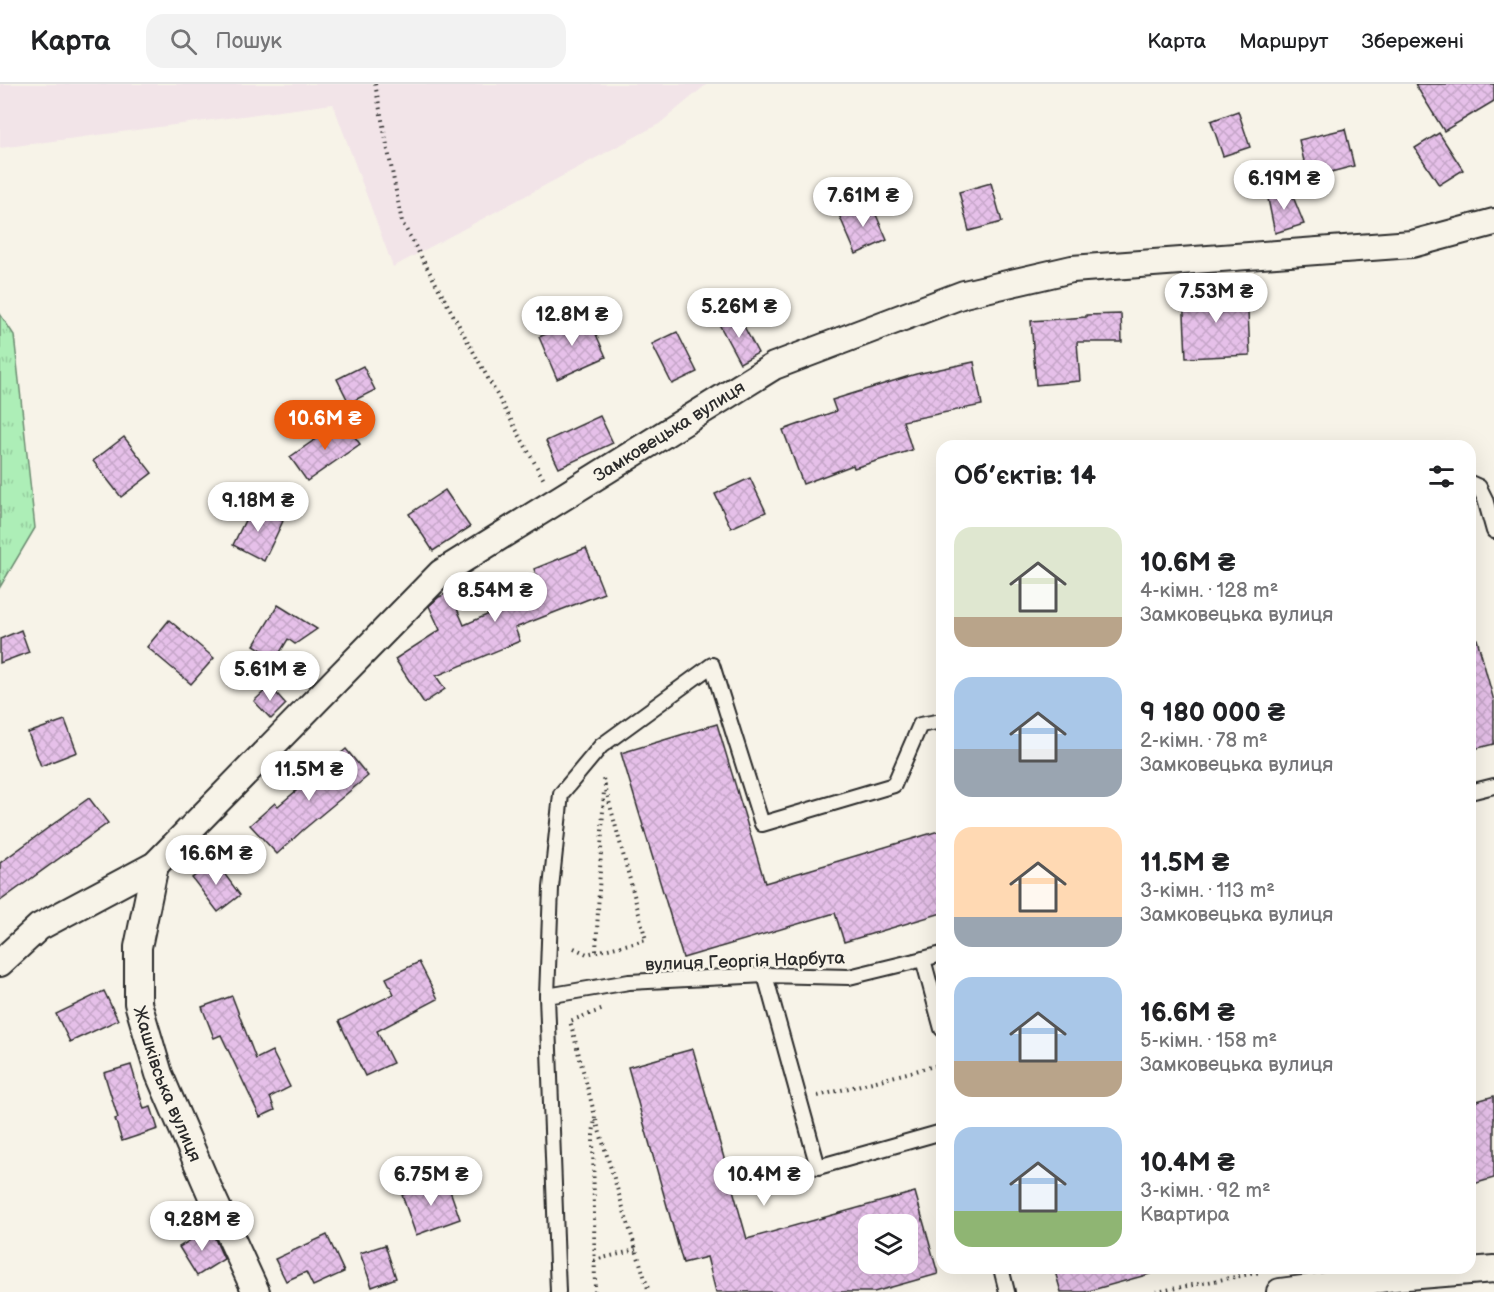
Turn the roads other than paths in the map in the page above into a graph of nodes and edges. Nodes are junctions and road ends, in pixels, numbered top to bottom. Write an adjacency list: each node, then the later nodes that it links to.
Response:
1 (1494, 222): 7 (street, Замковецька вулиця)
2 (1476, 486): 3 (lane)
3 (1494, 531)
4 (936, 722): 12 (lane)
5 (1494, 786): 6 (lane)
6 (1476, 790)
7 (155, 865): 10 (street, Замковецька вулиця); 19 (street, Жашківська вулиця)
8 (936, 956): 9 (lane, вулиця Георгія Нарбута)
9 (923, 959): 11 (lane, вулиця Георгія Нарбута); 13 (lane)
10 (0, 963)
11 (765, 975): 12 (lane, вулиця Георгія Нарбута); 14 (lane)
12 (547, 996): 20 (lane)
13 (936, 1007)
14 (936, 1134)
15 (1494, 1269): 16 (street)
16 (1476, 1270)
17 (1002, 1274): 21 (lane)
18 (1432, 1274): 22 (street)
19 (256, 1292)
20 (558, 1292)
21 (1007, 1292)
22 (1280, 1292)

